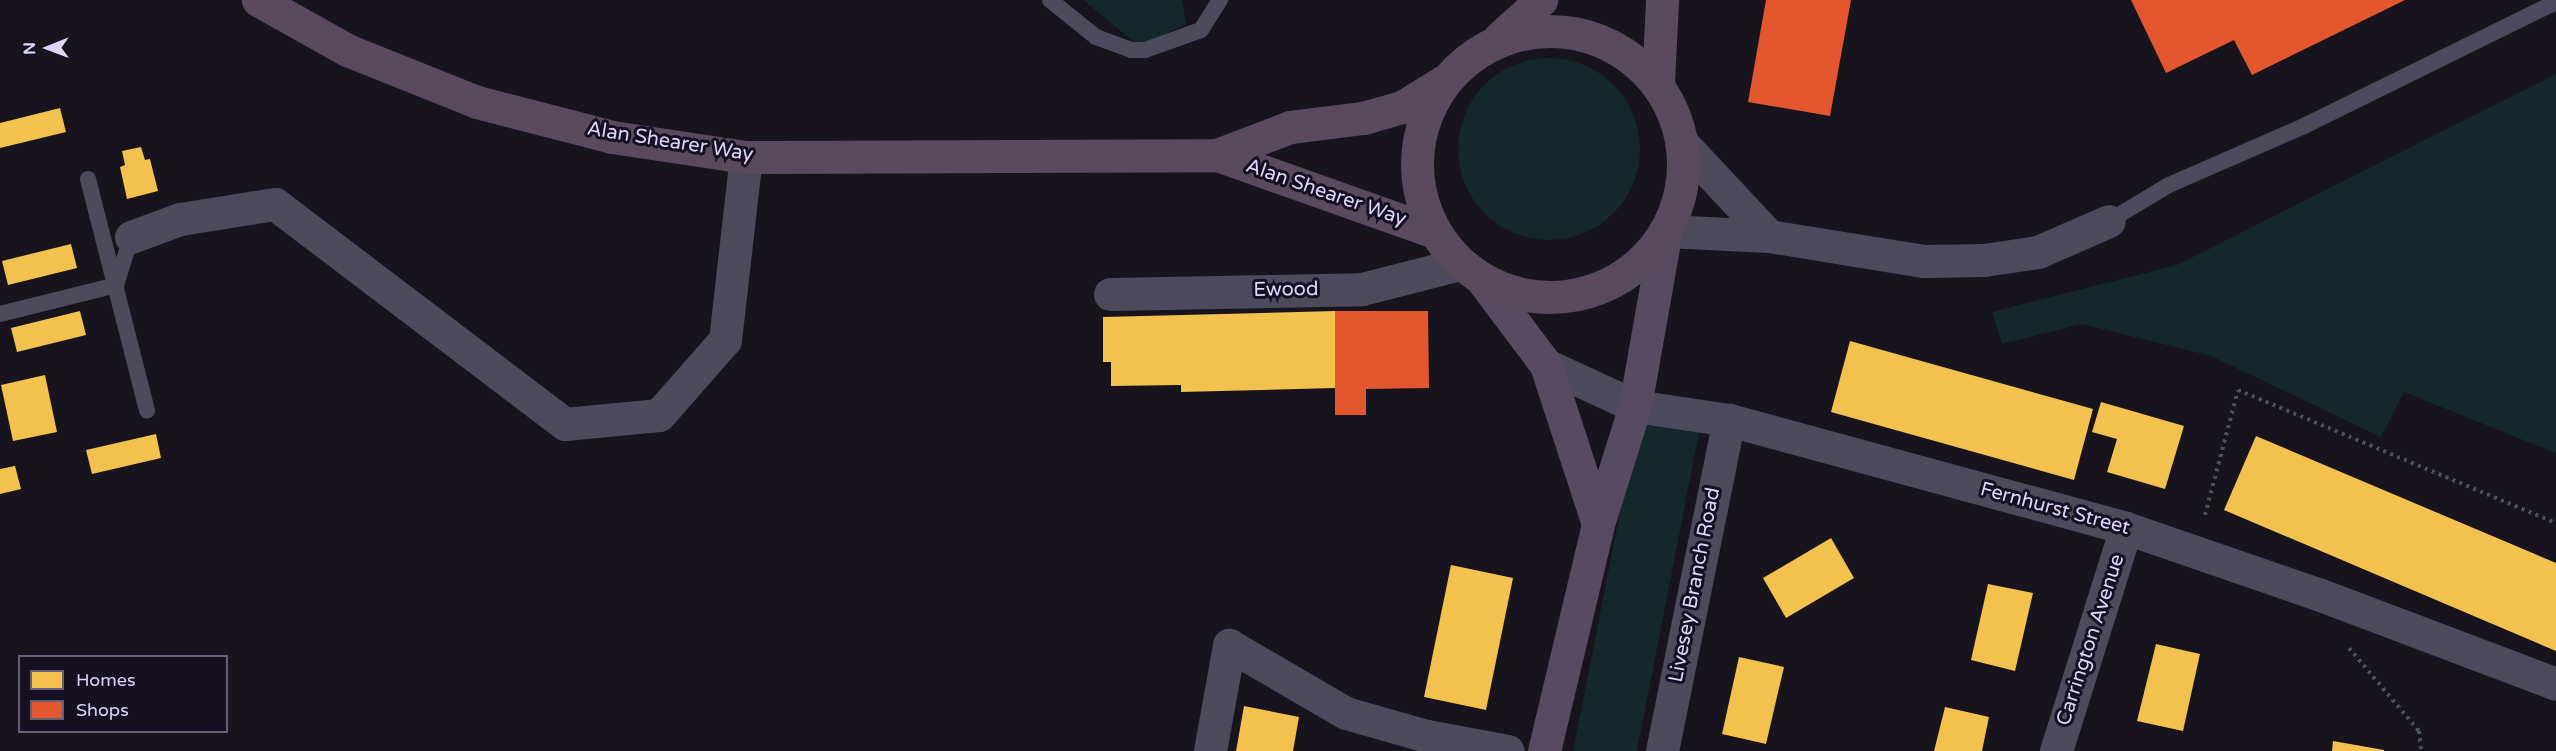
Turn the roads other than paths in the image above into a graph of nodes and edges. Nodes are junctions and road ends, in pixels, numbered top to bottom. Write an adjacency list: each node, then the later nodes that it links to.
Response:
1 (258, 0): 12 (highway, Alan Shearer Way)
2 (1050, 0): 3 (lane)
3 (1220, 0)
4 (1541, 0): 7 (highway)
5 (1662, 0): 9 (highway)
6 (2556, 2): 14 (lane)
7 (1496, 41): 8 (highway); 9 (highway)
8 (1445, 81): 11 (highway, Alan Shearer Way); 15 (highway)
9 (1658, 83): 10 (highway)
10 (1683, 144): 16 (highway); 17 (street)
11 (1217, 155): 12 (highway, Alan Shearer Way); 15 (highway, Alan Shearer Way)
12 (746, 157): 18 (street)
13 (88, 179): 20 (lane)
14 (2109, 221): 17 (street)
15 (1434, 232): 19 (highway)
16 (1666, 233): 17 (street); 19 (highway); 24 (main road)
17 (1769, 236)
18 (131, 237): 20 (lane)
19 (1472, 272): 21 (street, Ewood); 23 (main road)
20 (116, 285): 22 (lane); 25 (lane)
21 (1110, 294)
22 (0, 314)
23 (1546, 365): 24 (street, Fernhurst Street); 27 (main road)
24 (1635, 406): 26 (street, Fernhurst Street); 27 (main road)
25 (147, 411)
26 (1729, 420): 28 (street, Fernhurst Street); 33 (street, Livesey Branch Road)
27 (1598, 524): 32 (main road)
28 (2126, 528): 29 (street, Fernhurst Street); 34 (street, Carrington Avenue)
29 (2556, 684)
30 (1210, 751): 31 (street)
31 (1508, 751)
32 (1544, 751)
33 (1662, 751)
34 (2056, 751)

